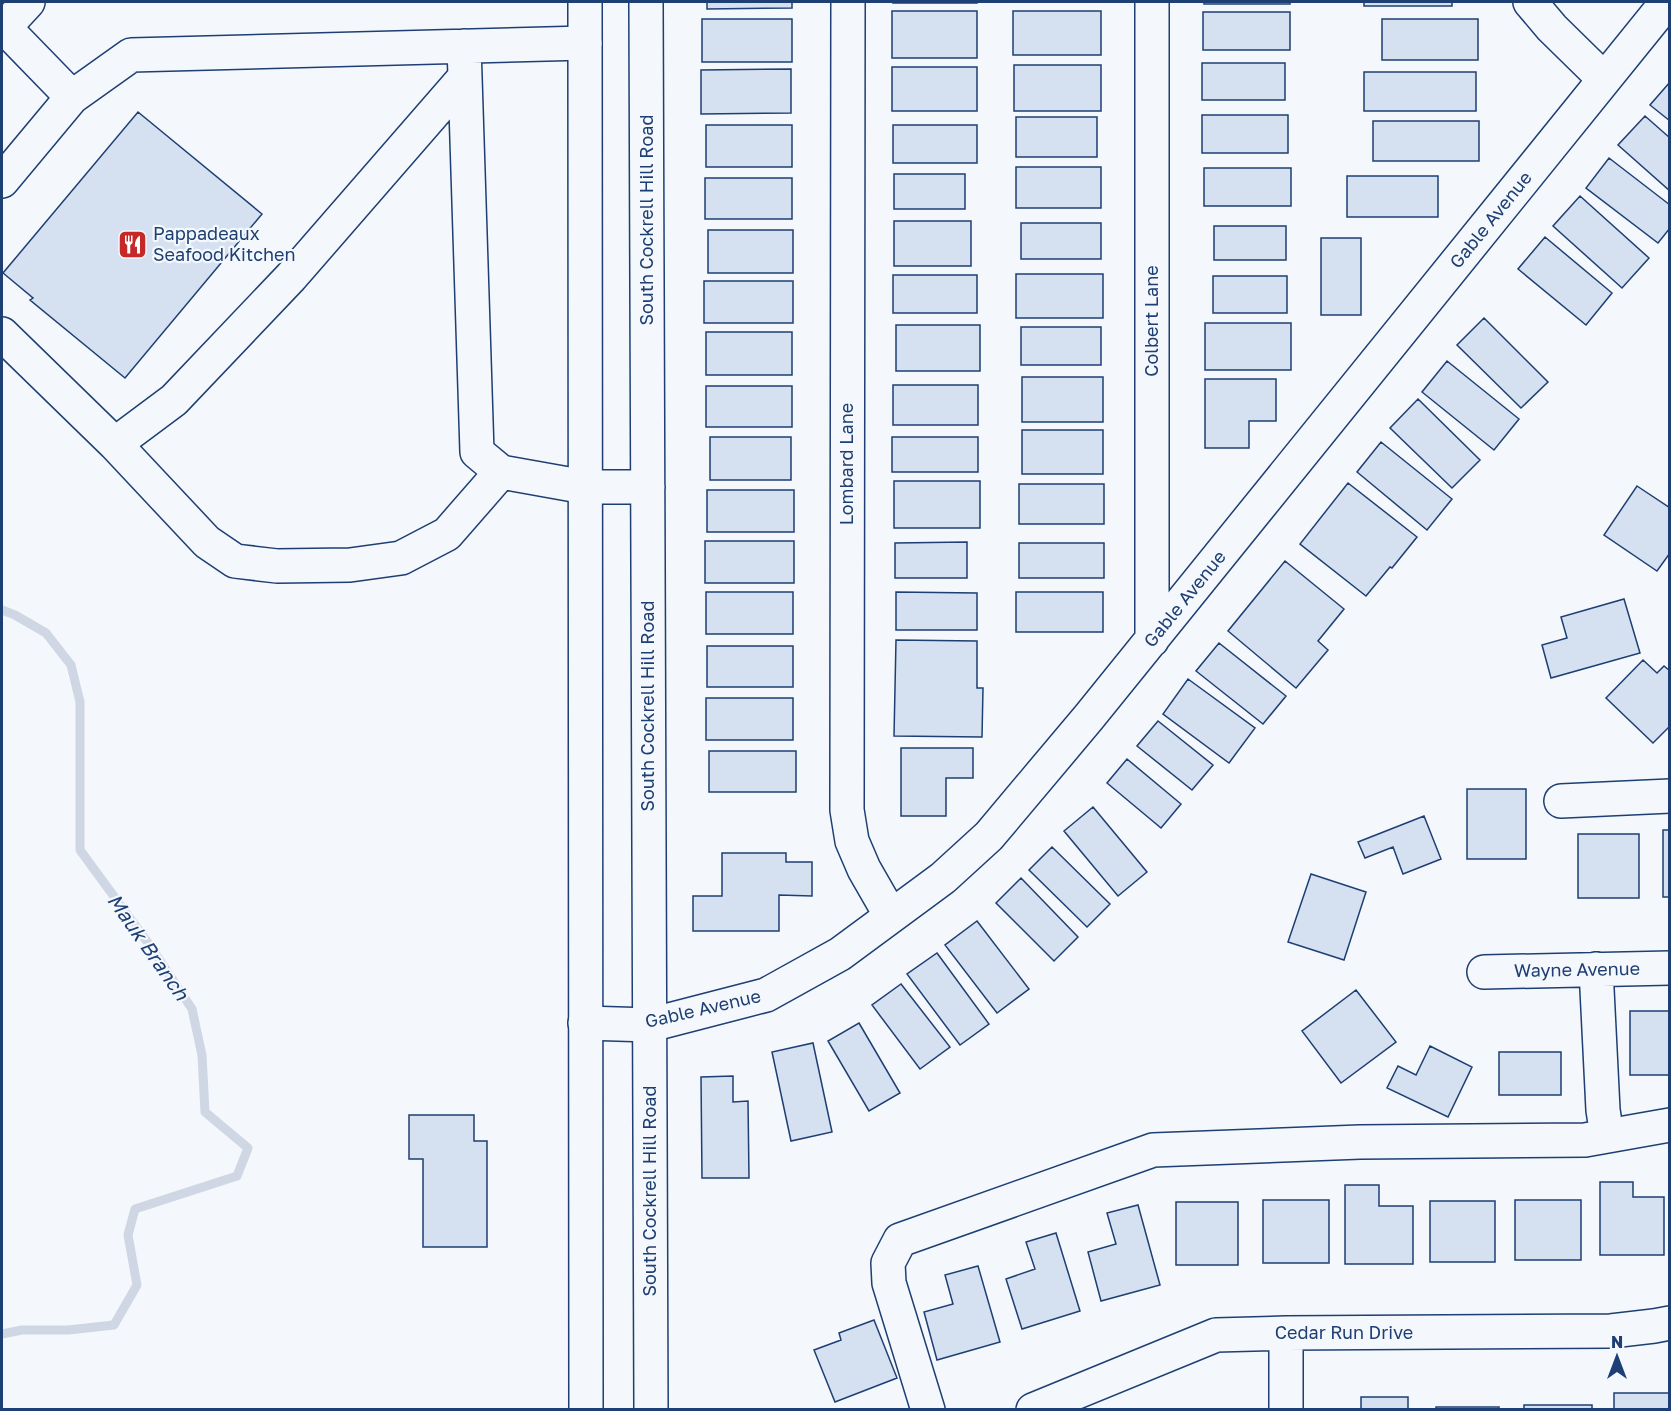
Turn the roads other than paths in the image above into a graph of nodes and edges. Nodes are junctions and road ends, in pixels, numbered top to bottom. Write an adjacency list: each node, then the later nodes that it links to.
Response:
1 (28, 2): 8 (street)
2 (585, 2): 9 (street)
3 (646, 2): 18 (street, South Cockrell Hill Road)
4 (848, 2): 22 (street, Lombard Lane)
5 (1152, 2): 19 (street, Colbert Lane)
6 (1530, 2): 11 (street)
7 (1667, 2): 11 (street, Gable Avenue)
8 (3, 28): 12 (street)
9 (585, 43): 10 (street); 17 (street)
10 (464, 62): 12 (street); 15 (street); 16 (street)
11 (1604, 80): 19 (street, Gable Avenue)
12 (72, 97): 13 (street)
13 (2, 181)
14 (2, 334): 15 (street)
15 (115, 444): 16 (street)
16 (501, 472): 17 (street)
17 (585, 487): 18 (street); 26 (street)
18 (648, 487): 27 (street, South Cockrell Hill Road)
19 (1152, 639): 22 (street, Gable Avenue)
20 (1670, 796): 21 (street)
21 (1561, 801)
22 (891, 916): 27 (street, Gable Avenue)
23 (1670, 968): 24 (street, Wayne Avenue)
24 (1596, 969): 25 (street, Wayne Avenue); 29 (street)
25 (1484, 972)
26 (585, 1023): 27 (street, Gable Avenue); 32 (street)
27 (650, 1025): 33 (street, South Cockrell Hill Road)
28 (1670, 1125): 29 (street)
29 (1607, 1137): 34 (street)
30 (1670, 1323): 31 (street, Cedar Run Drive)
31 (1286, 1333): 35 (street, Cedar Run Drive); 36 (street)
32 (586, 1410)
33 (651, 1410)
34 (927, 1410)
35 (1033, 1410)
36 (1286, 1410)

